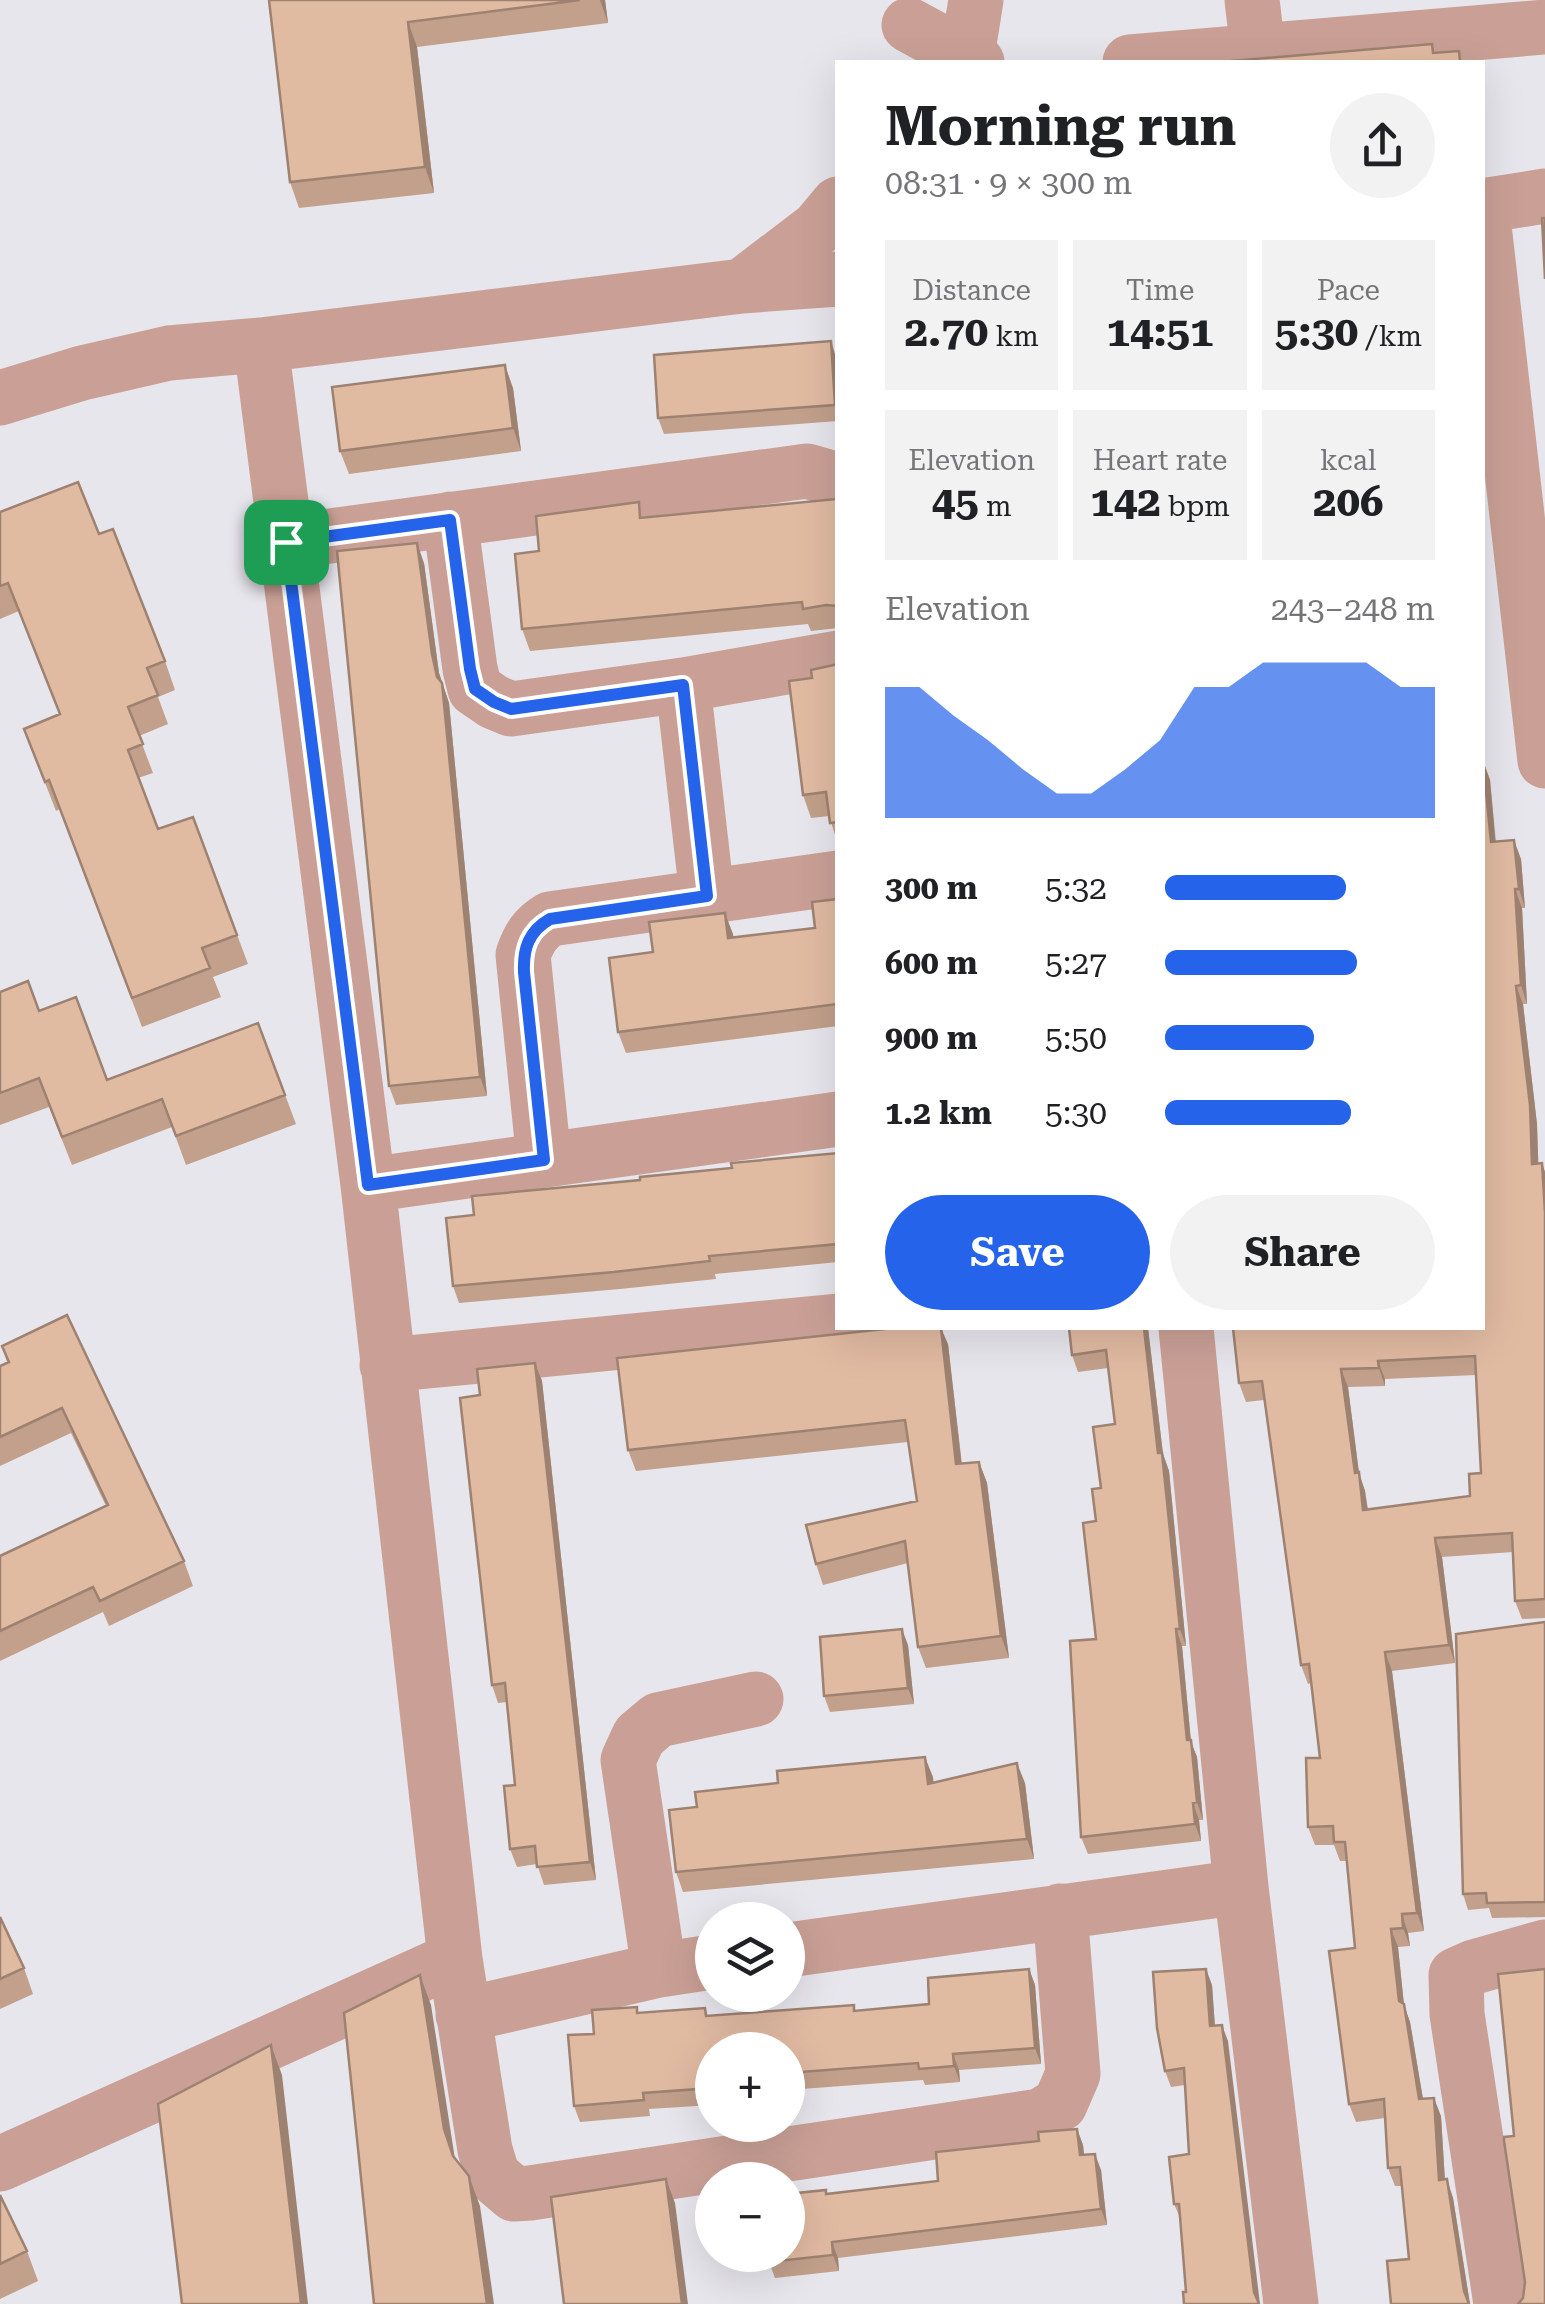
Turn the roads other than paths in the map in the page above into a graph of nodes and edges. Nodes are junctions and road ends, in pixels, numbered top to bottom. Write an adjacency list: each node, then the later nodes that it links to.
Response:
1 (976, 0): 6 (street)
2 (1255, 25): 3 (street); 7 (street)
3 (1545, 27)
4 (907, 29): 5 (street)
5 (968, 60)
6 (970, 60)
7 (1137, 60)
8 (1545, 196): 9 (street)
9 (1485, 206)
10 (835, 208): 13 (street)
11 (1485, 233): 21 (street)
12 (835, 279): 13 (street)
13 (742, 286): 14 (street)
14 (261, 346): 15 (street); 18 (street)
15 (0, 398)
16 (835, 479): 17 (street)
17 (450, 520): 18 (street); 20 (street)
18 (286, 542): 26 (street)
19 (835, 659): 20 (street)
20 (683, 685): 23 (street)
21 (1544, 744)
22 (835, 878): 23 (street)
23 (707, 896): 25 (street)
24 (835, 1120): 25 (street)
25 (544, 1160): 26 (street)
26 (368, 1185): 29 (street)
27 (835, 1321): 29 (street)
28 (1186, 1330): 31 (street)
29 (387, 1365): 35 (street)
30 (756, 1699): 37 (street)
31 (1241, 1887): 32 (street); 40 (street)
32 (1060, 1911): 34 (street); 38 (street)
33 (1545, 1947): 41 (street)
34 (805, 1948)
35 (454, 1960): 38 (street); 39 (street)
36 (695, 1965): 37 (street)
37 (659, 1970): 38 (street)
38 (463, 2015)
39 (0, 2164)
40 (1291, 2304)
41 (1501, 2304)

